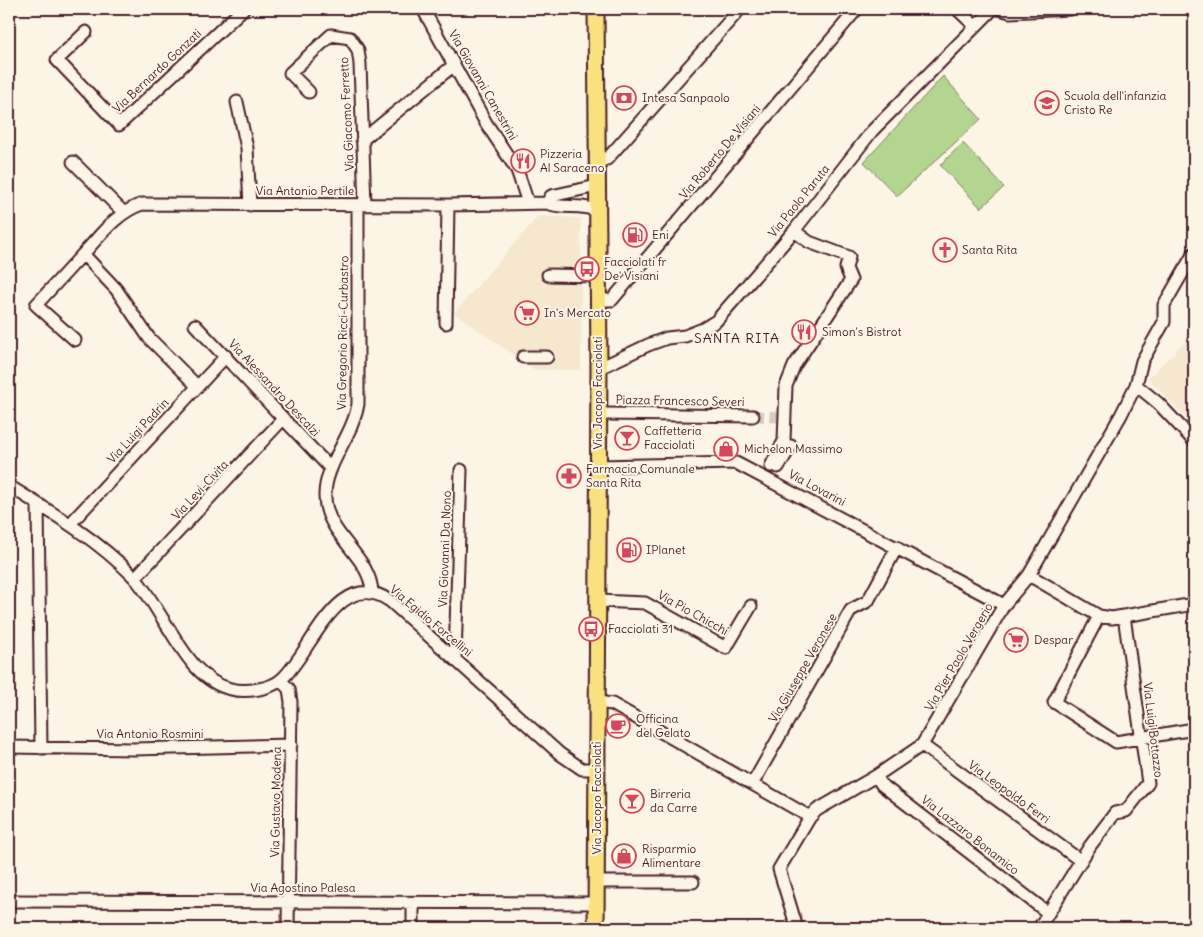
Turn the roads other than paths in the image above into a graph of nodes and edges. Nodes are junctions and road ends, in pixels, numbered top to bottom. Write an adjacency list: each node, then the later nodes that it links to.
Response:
1 (243, 9): 11 (street, Via Bernardo Gonzati)
2 (423, 9): 12 (street, Via Giovanni Canestrini)
3 (596, 9): 17 (main road, Via Jacopo Facciolati)
4 (740, 9): 17 (street)
5 (857, 9): 30 (street, Via Roberto De Visiani)
6 (957, 9): 10 (street)
7 (993, 9): 10 (street, Via Paolo Paruta)
8 (999, 9): 9 (street)
9 (1070, 9)
10 (975, 26): 37 (street, Via Paolo Paruta)
11 (86, 32)
12 (454, 64): 15 (street); 19 (street, Via Giovanni Canestrini)
13 (309, 92): 15 (street, Via Giacomo Ferretto)
14 (237, 102): 21 (street)
15 (362, 140): 22 (street, Via Giacomo Ferretto)
16 (73, 162): 24 (street)
17 (598, 162): 18 (main road, Via Jacopo Facciolati)
18 (597, 199): 20 (street, Via Antonio Pertile); 20 (street, Via Antonio Pertile); 29 (main road, Via Jacopo Facciolati)
19 (528, 203): 20 (street, Via Antonio Pertile); 23 (street, Via Antonio Pertile)
20 (547, 203)
21 (250, 204): 22 (street, Via Antonio Pertile); 24 (street, Via Antonio Pertile)
22 (361, 205): 23 (street, Via Antonio Pertile); 46 (street, Via Gregorio Ricci-Curbastro)
23 (448, 205): 31 (street)
24 (123, 212): 27 (street, Via Antonio Pertile)
25 (797, 233): 48 (street)
26 (1194, 253): 38 (street, Via Pier Paolo Vergerio)
27 (83, 254): 33 (street, Via Antonio Pertile); 39 (street)
28 (548, 275): 29 (street)
29 (598, 276): 30 (main road, Via Jacopo Facciolati)
30 (598, 300): 37 (main road, Via Jacopo Facciolati)
31 (446, 323)
32 (195, 325): 34 (street, Via Alessandro Descalzi)
33 (75, 340)
34 (226, 356): 39 (street, Via Luigi Padrin); 42 (street, Via Alessandro Descalzi)
35 (523, 357): 36 (street)
36 (547, 357)
37 (599, 365): 45 (main road, Via Jacopo Facciolati)
38 (1136, 385): 43 (street); 53 (street, Via Pier Paolo Vergerio)
39 (197, 386): 51 (street, Via Luigi Padrin)
40 (606, 414): 41 (street, Piazza Francesco Severi)
41 (753, 416)
42 (284, 419): 46 (street, Via Alessandro Descalzi); 54 (street, Via Levi-Civita)
43 (1194, 441)
44 (791, 446): 48 (street)
45 (598, 466): 48 (street, Via Lovarini); 56 (main road, Via Jacopo Facciolati)
46 (331, 470): 55 (street, Via Gregorio Ricci-Curbastro)
47 (461, 470): 62 (street, Via Giovanni Da Nono)
48 (769, 472): 52 (street, Via Lovarini)
49 (9, 486): 50 (street, Via Egidio Forcellini)
50 (38, 504): 51 (street, Via Egidio Forcellini); 70 (street)
51 (70, 524): 54 (street, Via Egidio Forcellini)
52 (897, 548): 58 (street, Via Lovarini); 73 (street, Via Giuseppe Veronese)
53 (1029, 575): 58 (street, Via Pier Paolo Vergerio); 60 (street)
54 (135, 578): 63 (street, Via Egidio Forcellini)
55 (372, 592): 62 (street, Via Egidio Forcellini); 63 (street, Via Egidio Forcellini)
56 (598, 601): 59 (street, Via Pio Chicchi); 64 (main road, Via Jacopo Facciolati)
57 (1194, 604): 61 (street)
58 (1004, 605): 68 (street, Via Pier Paolo Vergerio)
59 (751, 606)
60 (1099, 616): 61 (street); 66 (street)
61 (1124, 616): 66 (street, Via Luigi Bottazzo)
62 (455, 658): 71 (street, Via Egidio Forcellini)
63 (281, 680): 67 (street, Via Gustavo Modena)
64 (597, 702): 71 (main road, Via Jacopo Facciolati); 73 (street)
65 (1194, 729): 66 (street)
66 (1141, 738): 75 (street, Via Luigi Bottazzo)
67 (292, 745): 70 (street, Via Antonio Rosmini); 79 (street, Via Gustavo Modena)
68 (922, 745): 72 (street, Via Pier Paolo Vergerio); 75 (street, Via Leopoldo Ferri)
69 (9, 748): 70 (street, Via Antonio Rosmini)
70 (41, 748)
71 (596, 769): 76 (main road, Via Jacopo Facciolati)
72 (876, 776): 74 (street, Via Pier Paolo Vergerio); 82 (street, Via Lazzaro Bonamico)
73 (753, 783): 74 (street)
74 (810, 817): 86 (street)
75 (1080, 861): 82 (street, Via Luigi Bottazzo)
76 (596, 882): 77 (street); 80 (main road, Via Jacopo Facciolati)
77 (693, 882)
78 (9, 901): 79 (street, Via Agostino Palesa)
79 (288, 901): 81 (street, Via Agostino Palesa); 83 (street, Via Gustavo Modena)
80 (597, 903): 81 (street, Via Agostino Palesa); 85 (main road, Via Jacopo Facciolati)
81 (413, 904): 84 (street)
82 (1048, 913): 87 (street, Via Luigi Bottazzo)
83 (288, 928)
84 (413, 928)
85 (596, 928)
86 (797, 928)
87 (1039, 928)

